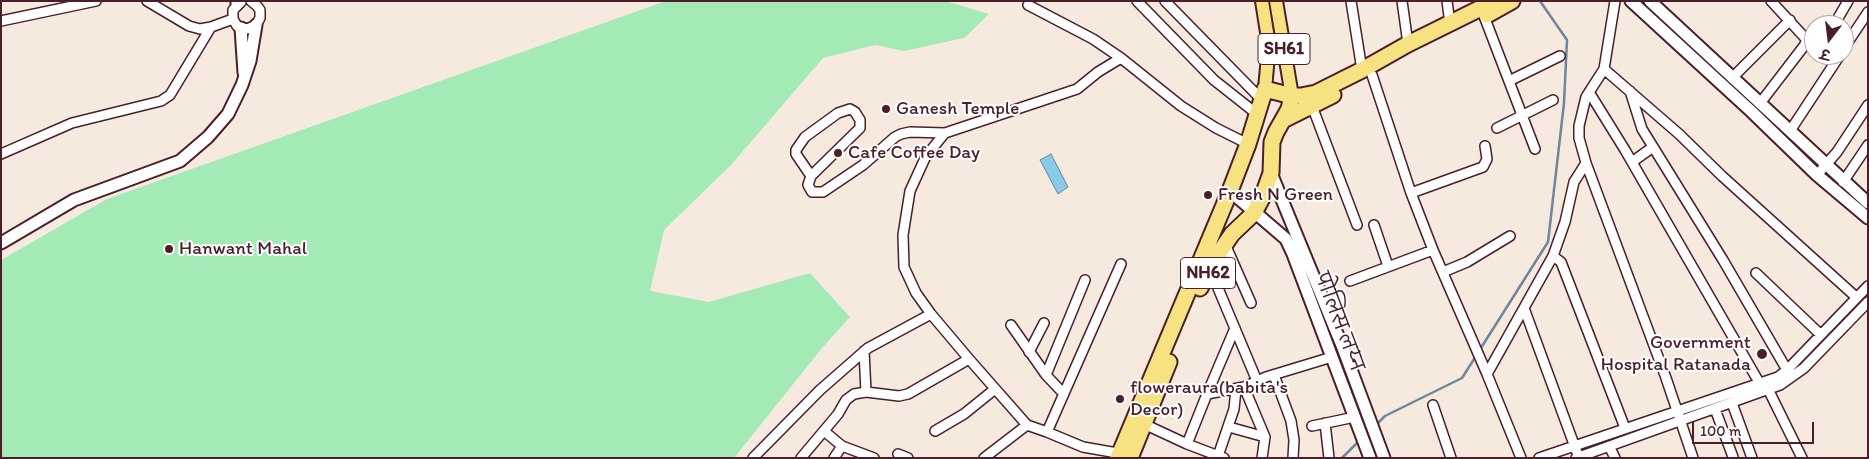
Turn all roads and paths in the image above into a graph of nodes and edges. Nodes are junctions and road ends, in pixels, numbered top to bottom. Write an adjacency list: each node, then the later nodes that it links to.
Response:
1 (96, 1): 25 (street)
2 (147, 1): 28 (street)
3 (250, 1): 27 (street)
4 (1137, 1): 44 (street)
5 (1165, 1): 44 (street)
6 (1262, 1): 44 (main road, SH61)
7 (1276, 1): 42 (main road, SH61)
8 (1351, 1): 36 (street)
9 (1402, 1): 31 (street)
10 (1447, 1): 26 (street)
11 (1495, 1): 26 (highway)
12 (1512, 1): 22 (highway)
13 (1615, 1): 35 (street)
14 (1631, 1): 63 (street)
15 (1650, 1): 38 (street)
16 (1771, 1): 24 (street)
17 (1848, 1): 21 (street)
18 (238, 2): 23 (street)
19 (1028, 5): 33 (street)
20 (1868, 12): 30 (street)
21 (1840, 15)
22 (1484, 16): 36 (highway); 39 (street)
23 (232, 19): 28 (street); 29 (street)
24 (1790, 20): 38 (street); 45 (street)
25 (1, 21)
26 (1450, 24): 31 (highway)
27 (256, 25): 29 (street); 37 (street)
28 (212, 27): 58 (street)
29 (241, 28): 37 (street)
30 (1854, 33)
31 (1408, 44): 36 (highway)
32 (1560, 56): 39 (street)
33 (1121, 58): 52 (street); 53 (street)
34 (1833, 65): 51 (street)
35 (1603, 71): 40 (street); 41 (street)
36 (1367, 73): 42 (highway); 47 (highway); 67 (street)
37 (244, 77): 74 (street)
38 (1732, 78): 45 (street)
39 (1509, 81): 48 (street)
40 (1591, 89): 59 (street); 60 (street)
41 (1630, 91): 57 (street); 86 (street)
42 (1292, 96): 44 (highway); 49 (highway, NH62)
43 (1553, 100): 48 (street)
44 (1261, 101): 53 (highway, NH62)
45 (1761, 102): 51 (street)
46 (1868, 105): 61 (street)
47 (1312, 106): 49 (highway); 71 (street)
48 (1522, 115): 50 (street); 56 (street)
49 (1285, 119): 62 (highway, NH62)
50 (1497, 128)
51 (1790, 131): 61 (street)
52 (946, 133): 64 (street); 90 (street)
53 (1248, 144): 66 (highway, NH62)
54 (1868, 145): 65 (street)
55 (1485, 146): 67 (street)
56 (1535, 149)
57 (1651, 149): 59 (street); 100 (street)
58 (1, 154)
59 (1634, 161): 104 (street)
60 (1586, 163): 77 (street); 113 (street)
61 (1826, 165): 63 (street); 65 (street)
62 (1271, 173): 69 (highway, NH62); 130 (street)
63 (1817, 175): 70 (street)
64 (811, 176): 64 (street)
65 (1843, 182): 68 (street)
66 (1230, 191): 69 (street, पोलिस लय्न); 133 (highway, NH62)
67 (1411, 193): 76 (street)
68 (1868, 203)
69 (1254, 213): 75 (highway, NH62); 97 (street, पोलिस लय्न)
70 (1868, 218)
71 (1357, 225)
72 (1374, 225): 79 (street)
73 (1510, 236): 81 (street)
74 (1, 243)
75 (1226, 244): 80 (highway, NH62); 87 (street)
76 (1433, 250): 79 (street); 81 (street)
77 (1553, 256): 89 (street); 121 (street)
78 (1121, 264): 108 (street)
79 (1388, 266): 84 (street)
80 (1210, 269): 93 (street); 117 (highway, NH62)
81 (1443, 272): 99 (street)
82 (1756, 273): 94 (street)
83 (1085, 280): 102 (street)
84 (1350, 281)
85 (1868, 286): 86 (street)
86 (1856, 297): 94 (street)
87 (1251, 302)
88 (1868, 302): 104 (street)
89 (1524, 308): 99 (street); 127 (street)
90 (931, 314): 95 (street); 98 (street)
91 (1044, 323): 96 (street)
92 (1011, 325): 96 (street)
93 (1235, 328): 103 (street); 109 (street)
94 (1821, 334): 100 (street)
95 (864, 351): 107 (street); 137 (street)
96 (1029, 352): 102 (street)
97 (1332, 357): 101 (street); 114 (street, पोलिस लय्न)
98 (969, 360): 106 (street); 107 (street)
99 (1486, 370): 147 (street)
100 (1787, 370): 104 (street)
101 (1274, 374): 103 (street); 144 (street)
102 (1046, 375): 108 (street)
103 (1257, 381): 105 (street)
104 (1765, 386): 110 (street); 113 (street); 152 (street)
105 (1240, 388): 109 (street); 120 (street); 125 (street)
106 (994, 390): 118 (street); 122 (street)
107 (866, 392): 123 (street)
108 (1063, 393): 124 (street)
109 (1207, 394): 126 (street)
110 (1732, 403): 112 (street); 151 (street)
111 (1433, 405): 146 (street)
112 (1715, 410): 115 (street); 136 (street)
113 (1677, 411): 115 (street); 121 (street)
114 (1356, 419): 116 (street); 132 (street, पोलिस लय्न)
115 (1681, 422): 129 (street); 150 (street)
116 (1325, 423): 119 (street); 145 (street)
117 (1144, 424): 126 (street); 133 (highway, NH62)
118 (1027, 425): 124 (street); 142 (street)
119 (1312, 426)
120 (1229, 427): 125 (street); 134 (street)
121 (1625, 428): 127 (street)
122 (935, 430)
123 (824, 431): 128 (street); 138 (street)
124 (1047, 432): 133 (street)
125 (1265, 437): 143 (street)
126 (1187, 444): 134 (street)
127 (1573, 445): 135 (street); 148 (street)
128 (842, 446): 139 (street); 140 (street)
129 (1609, 446): 135 (street); 149 (street)
130 (1382, 452)
131 (898, 454): 141 (street)
132 (1369, 455)
133 (1125, 456)
134 (1221, 457)
135 (1578, 457)
136 (1733, 457)
137 (754, 458)
138 (801, 458)
139 (834, 458)
140 (874, 458)
141 (908, 458)
142 (984, 458)
143 (1262, 458)
144 (1294, 458)
145 (1329, 458)
146 (1451, 458)
147 (1521, 458)
148 (1539, 458)
149 (1615, 458)
150 (1693, 458)
151 (1752, 458)
152 (1802, 458)

